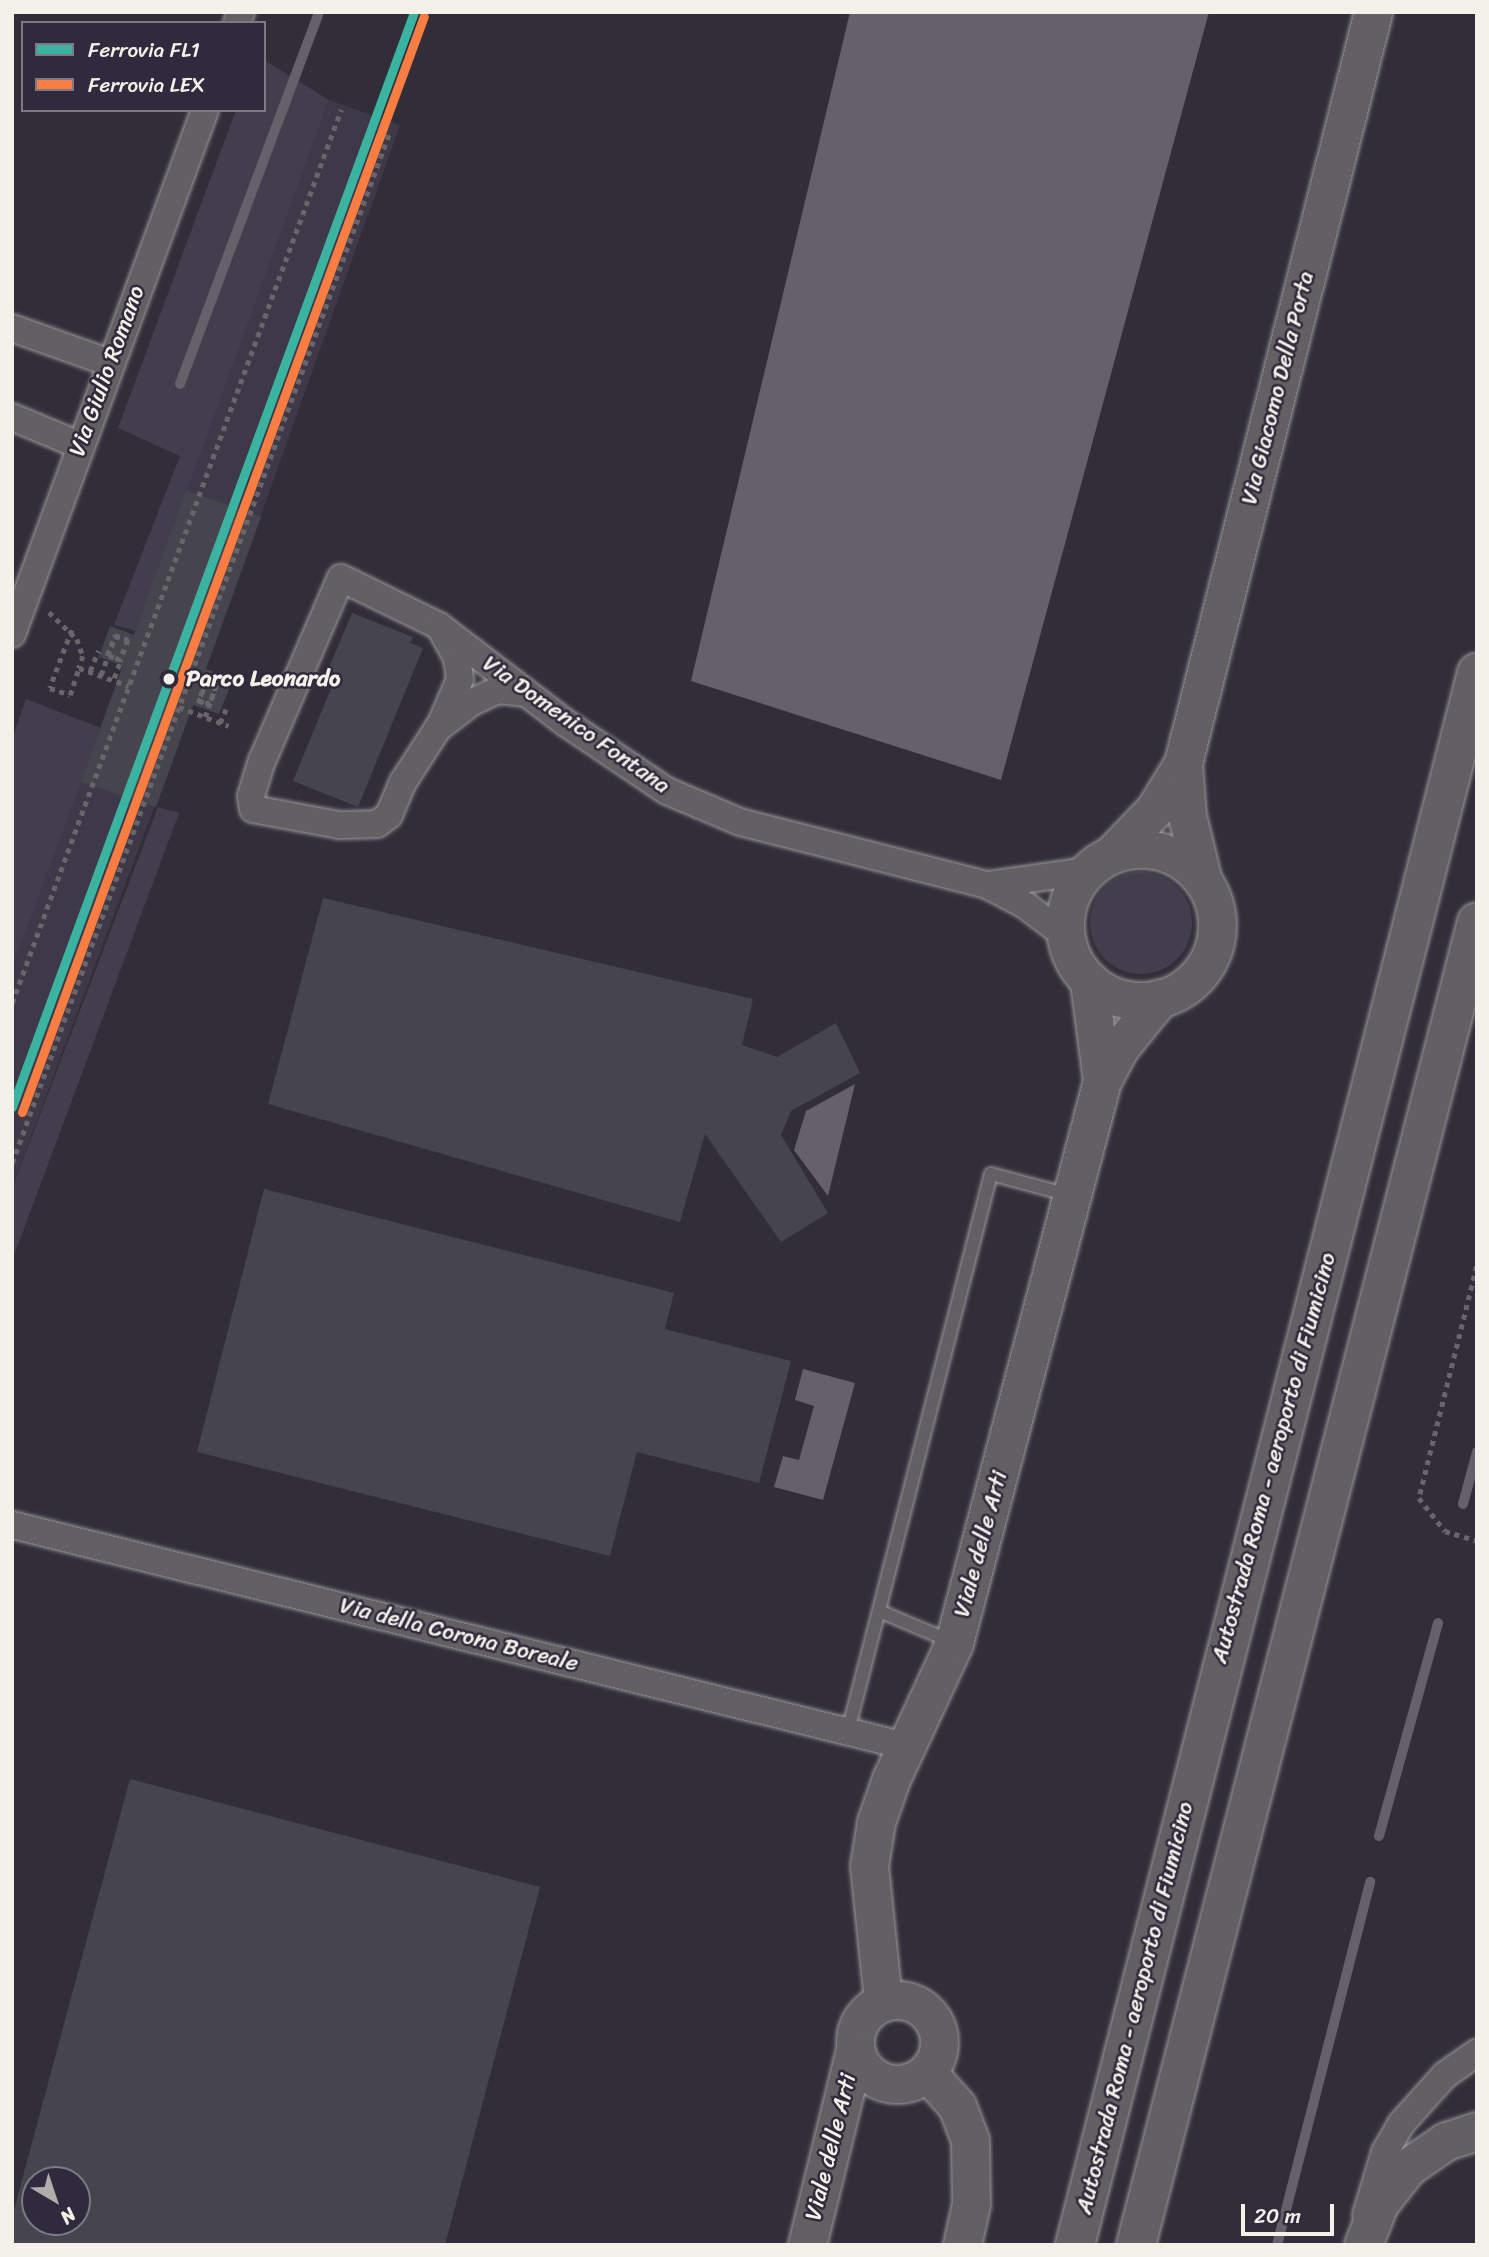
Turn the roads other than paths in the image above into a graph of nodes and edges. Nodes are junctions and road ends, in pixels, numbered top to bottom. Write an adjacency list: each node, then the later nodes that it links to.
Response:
1 (1373, 12): 12 (street, Via Giacomo Della Porta)
2 (204, 112): 4 (street, Via Giulio Romano)
3 (12, 328): 4 (street)
4 (110, 363): 6 (street, Via Giulio Romano)
5 (12, 417): 6 (street)
6 (79, 445): 8 (street, Via Giulio Romano)
7 (439, 626): 10 (street, Via Domenico Fontana); 11 (street); 11 (street, Via Domenico Fontana)
8 (12, 634)
9 (1477, 673): 34 (highway, Autostrada Roma - aeroporto di Fiumicino)
10 (525, 693): 11 (street); 15 (street, Via Domenico Fontana)
11 (438, 728)
12 (1183, 763): 13 (street, Via Giacomo Della Porta); 14 (street, Via Giacomo Della Porta)
13 (1100, 862): 14 (street, Via Giacomo Della Porta); 15 (street, Via Domenico Fontana); 17 (street, Via Giacomo Della Porta)
14 (1203, 881): 19 (street, Via Giacomo Della Porta)
15 (987, 884): 17 (street, Via Domenico Fontana)
16 (1477, 922): 35 (highway)
17 (1065, 935): 18 (street, Via Giacomo Della Porta)
18 (1089, 982): 19 (street, Via Giacomo Della Porta); 20 (street, Viale delle Arti)
19 (1160, 998): 20 (street, Viale delle Arti)
20 (1102, 1081): 21 (street, Viale delle Arti)
21 (1072, 1196): 23 (lane); 24 (street, Viale delle Arti)
22 (12, 1525): 25 (street, Via della Corona Boreale)
23 (879, 1611): 24 (lane); 25 (lane)
24 (954, 1643): 26 (street, Viale delle Arti)
25 (848, 1731): 26 (street, Via della Corona Boreale)
26 (906, 1746): 27 (street, Viale delle Arti)
27 (883, 2001): 28 (street, Viale delle Arti); 30 (street)
28 (855, 2050): 30 (street, Viale delle Arti); 32 (street, Viale delle Arti)
29 (1477, 2053): 36 (street)
30 (927, 2072): 33 (street)
31 (1477, 2131): 36 (street)
32 (807, 2245)
33 (962, 2245)
34 (1076, 2245)
35 (1136, 2245)
36 (1363, 2245)

